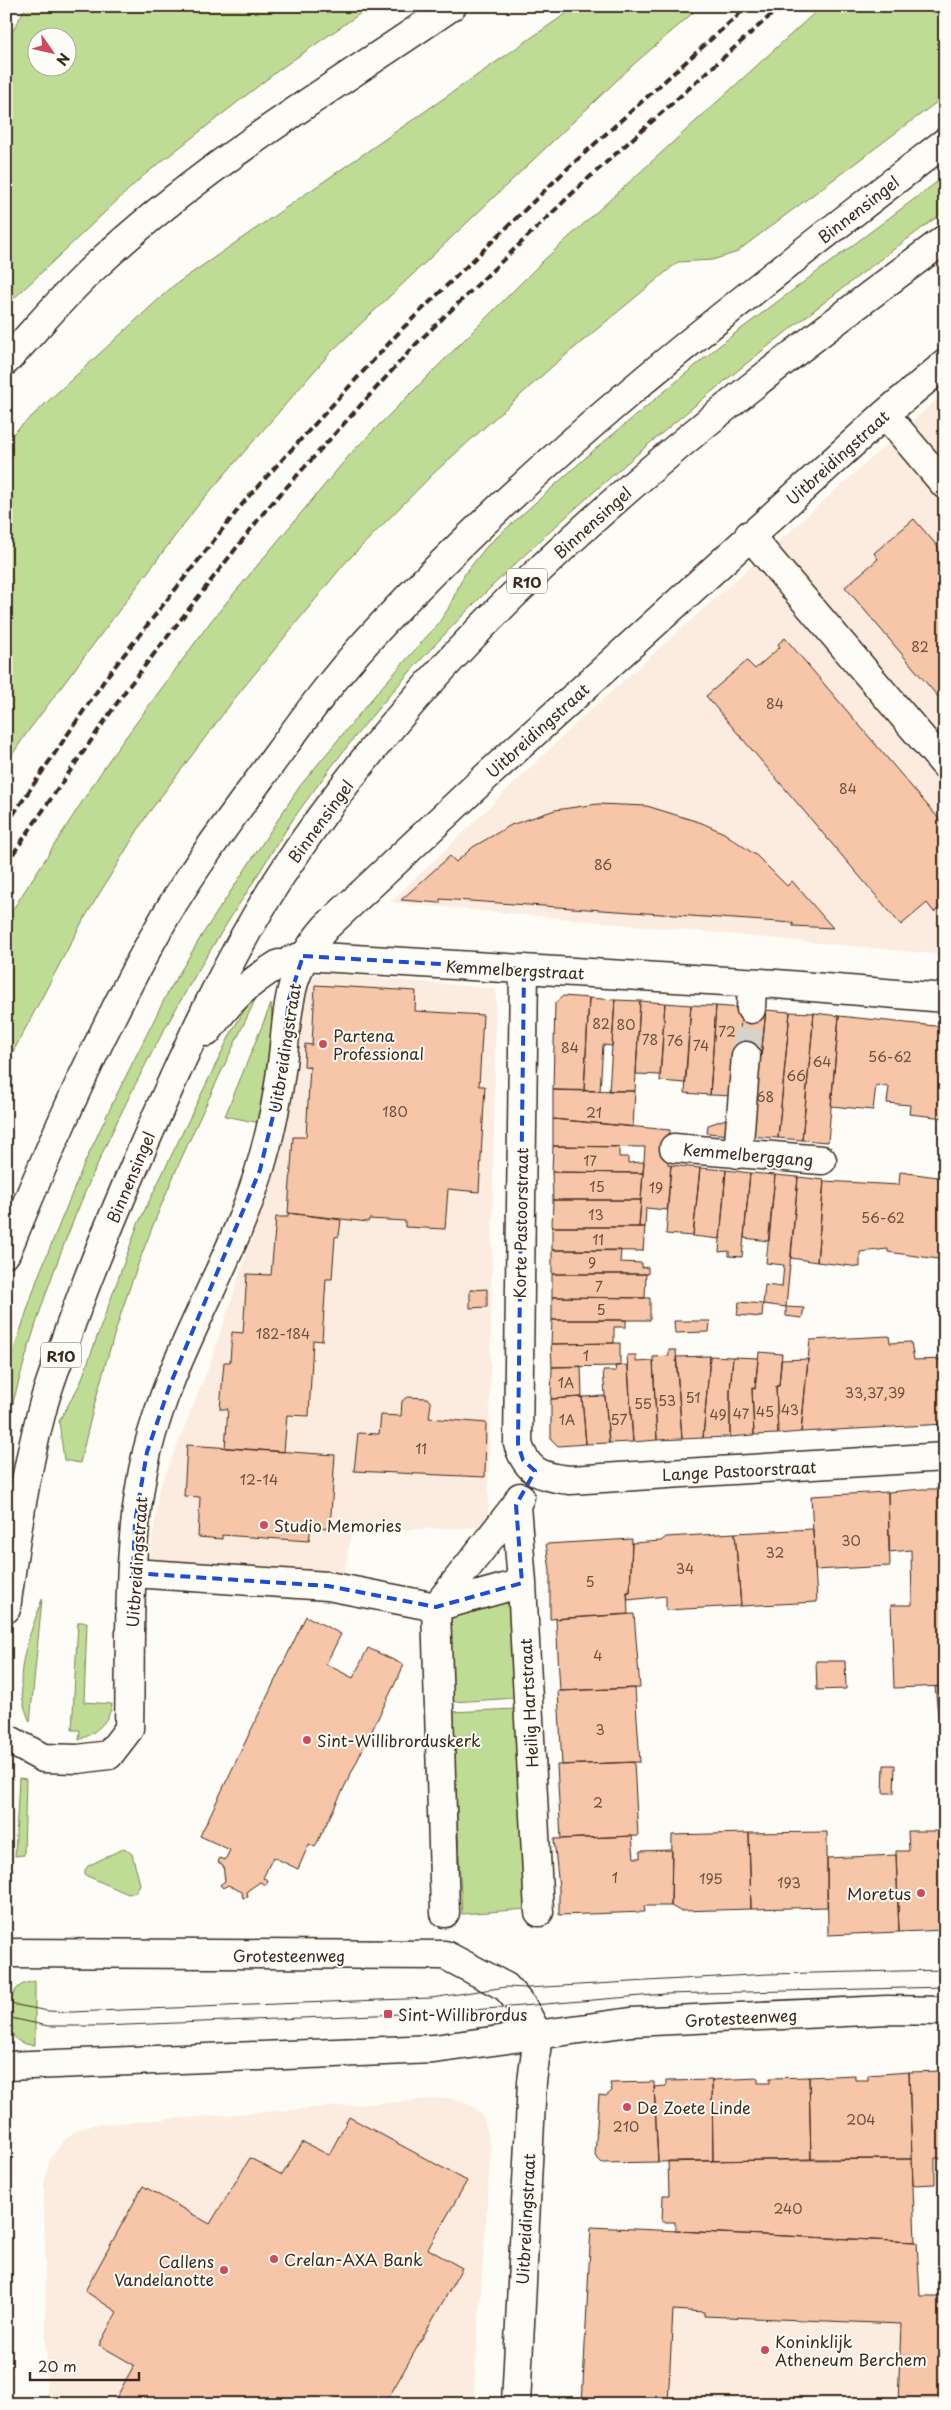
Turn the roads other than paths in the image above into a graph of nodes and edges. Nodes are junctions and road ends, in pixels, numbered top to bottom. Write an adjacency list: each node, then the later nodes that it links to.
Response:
1 (452, 6): 4 (main road)
2 (945, 142): 18 (main road, Binnensingel)
3 (945, 239): 14 (main road, Binnensingel / R10)
4 (6, 361)
5 (945, 364): 6 (main road, Uitbreidingstraat)
6 (885, 414): 7 (main road); 8 (main road, Uitbreidingstraat)
7 (945, 485)
8 (750, 535): 9 (main road); 10 (main road, Uitbreidingstraat)
9 (945, 765)
10 (291, 960): 11 (main road, Kemmelbergstraat); 14 (main road); 22 (main road, Uitbreidingstraat)
11 (524, 969): 12 (main road, Kemmelbergstraat); 20 (main road, Korte Pastoorstraat)
12 (945, 998)
13 (746, 1056): 16 (main road)
14 (158, 1112): 25 (main road, Binnensingel / R10)
15 (674, 1148): 16 (main road, Kemmelberggang)
16 (738, 1154): 17 (main road, Kemmelberggang)
17 (822, 1160)
18 (6, 1253)
19 (945, 1457): 20 (main road, Lange Pastoorstraat)
20 (535, 1471): 21 (main road)
21 (516, 1504): 23 (main road, Heilig Hartstraat); 24 (main road)
22 (133, 1573): 24 (main road); 26 (main road, Uitbreidingstraat)
23 (522, 1584): 24 (main road); 27 (main road, Heilig Hartstraat)
24 (436, 1607): 28 (main road)
25 (6, 1609)
26 (6, 1738)
27 (538, 1912)
28 (445, 1913)
29 (6, 1953): 31 (main road, Grotesteenweg)
30 (945, 2011): 31 (main road, Grotesteenweg)
31 (538, 2035): 32 (main road, Grotesteenweg); 33 (main road, Uitbreidingstraat)
32 (6, 2066)
33 (516, 2404)

